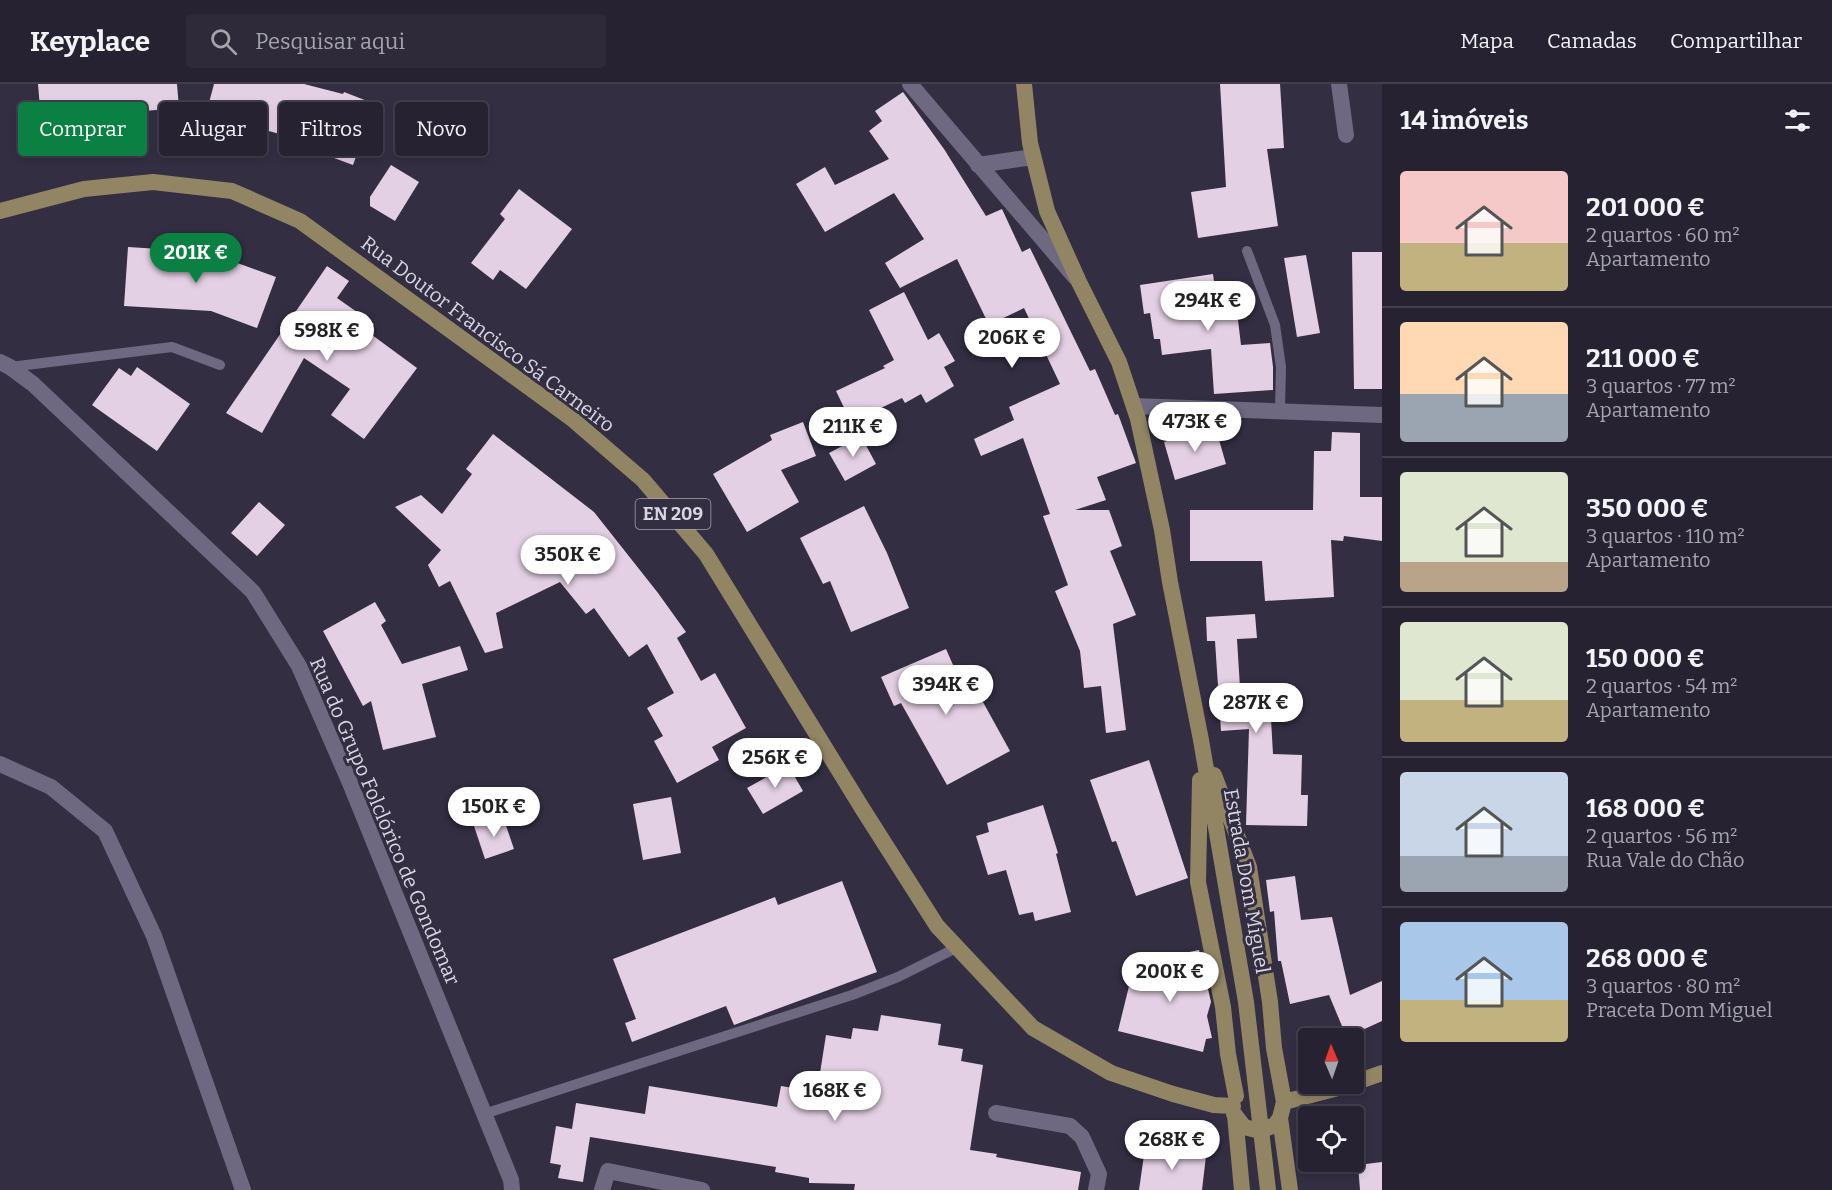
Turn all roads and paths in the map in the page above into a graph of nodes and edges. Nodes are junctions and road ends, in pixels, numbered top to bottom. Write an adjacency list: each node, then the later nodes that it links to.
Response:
1 (910, 84): 6 (street)
2 (1024, 84): 5 (main road, Estrada Dom Miguel)
3 (1339, 84): 4 (street)
4 (1346, 135)
5 (1033, 157): 6 (street); 9 (main road, Estrada Dom Miguel)
6 (978, 165): 9 (street)
7 (0, 211): 17 (main road, Rua Doutor Francisco Sá Carneiro / EN 209)
8 (1247, 251): 13 (lane)
9 (1079, 282): 12 (main road, Estrada Dom Miguel)
10 (5, 364): 11 (lane); 22 (street, Rua do Grupo Folclórico de Gondomar)
11 (220, 365)
12 (1134, 406): 13 (street); 15 (main road, Estrada Dom Miguel)
13 (1280, 410): 14 (street)
14 (1382, 415)
15 (1201, 740): 19 (main road); 20 (main road); 30 (main road, Estrada Dom Miguel)
16 (0, 764): 24 (street)
17 (958, 947): 19 (main road, Rua Doutor Francisco Sá Carneiro / EN 209); 22 (lane)
18 (1382, 1073): 20 (main road, EN 209)
19 (1234, 1105): 20 (main road); 20 (main road, EN 209); 29 (main road)
20 (1282, 1105): 31 (main road)
21 (996, 1113): 28 (street)
22 (484, 1114): 25 (street, Rua do Grupo Folclórico de Gondomar)
23 (685, 1188): 26 (street); 27 (street)
24 (243, 1190)
25 (512, 1190)
26 (602, 1190)
27 (702, 1190)
28 (1096, 1190)
29 (1242, 1190)
30 (1268, 1190)
31 (1290, 1190)

